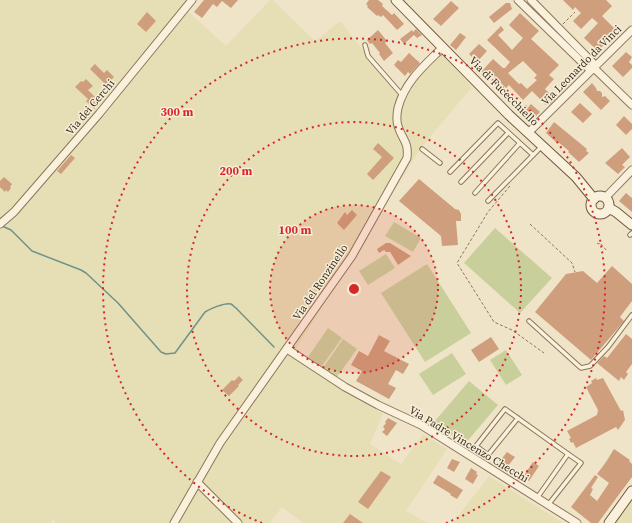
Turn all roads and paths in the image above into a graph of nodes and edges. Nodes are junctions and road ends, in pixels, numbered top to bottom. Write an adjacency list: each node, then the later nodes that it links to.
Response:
1 (192, 0): 29 (street, Via dei Cerchi)
2 (396, 0): 9 (main road, Via di Fucecchiello)
3 (518, 0): 10 (street)
4 (531, 0): 10 (street)
5 (575, 12): 6 (path)
6 (561, 26)
7 (632, 30): 10 (street, Via Leonardo da Vinci)
8 (366, 45): 11 (lane)
9 (443, 47): 11 (street, Via del Ronzinello); 13 (main road, Via di Fucecchiello)
10 (594, 68): 12 (street); 13 (street, Via Leonardo da Vinci)
11 (402, 95): 37 (street, Via del Ronzinello)
12 (632, 105)
13 (528, 133): 16 (main road, Via di Fucecchiello)
14 (508, 134): 15 (lane); 21 (lane); 22 (lane)
15 (519, 144): 18 (lane); 23 (lane)
16 (542, 146): 18 (lane); 25 (main road, Via di Fucecchiello)
17 (422, 148): 19 (lane)
18 (533, 155): 26 (lane)
19 (440, 163)
20 (632, 170): 24 (street)
21 (450, 172)
22 (461, 182)
23 (475, 193)
24 (605, 198): 25 (main road); 28 (main road)
25 (594, 199): 28 (main road, Via di Fucecchiello)
26 (488, 201)
27 (495, 201): 38 (path)
28 (608, 208): 31 (main road)
29 (2, 222)
30 (530, 224): 34 (path)
31 (631, 231)
32 (597, 243): 33 (path)
33 (607, 251)
34 (575, 272)
35 (632, 315): 36 (lane)
36 (529, 321)
37 (287, 349): 41 (street, Via del Ronzinello); 43 (street, Via Padre Vincenzo Checchi)
38 (544, 353)
39 (518, 418): 39 (lane); 40 (lane)
40 (568, 454): 43 (lane); 44 (lane)
41 (197, 482): 45 (street, Via del Ronzinello); 46 (street)
42 (632, 491): 48 (main road)
43 (537, 498): 44 (street, Via Padre Vincenzo Checchi)
44 (548, 505): 47 (street, Via Padre Vincenzo Checchi)
45 (174, 523)
46 (238, 523)
47 (577, 523)
48 (609, 523)

